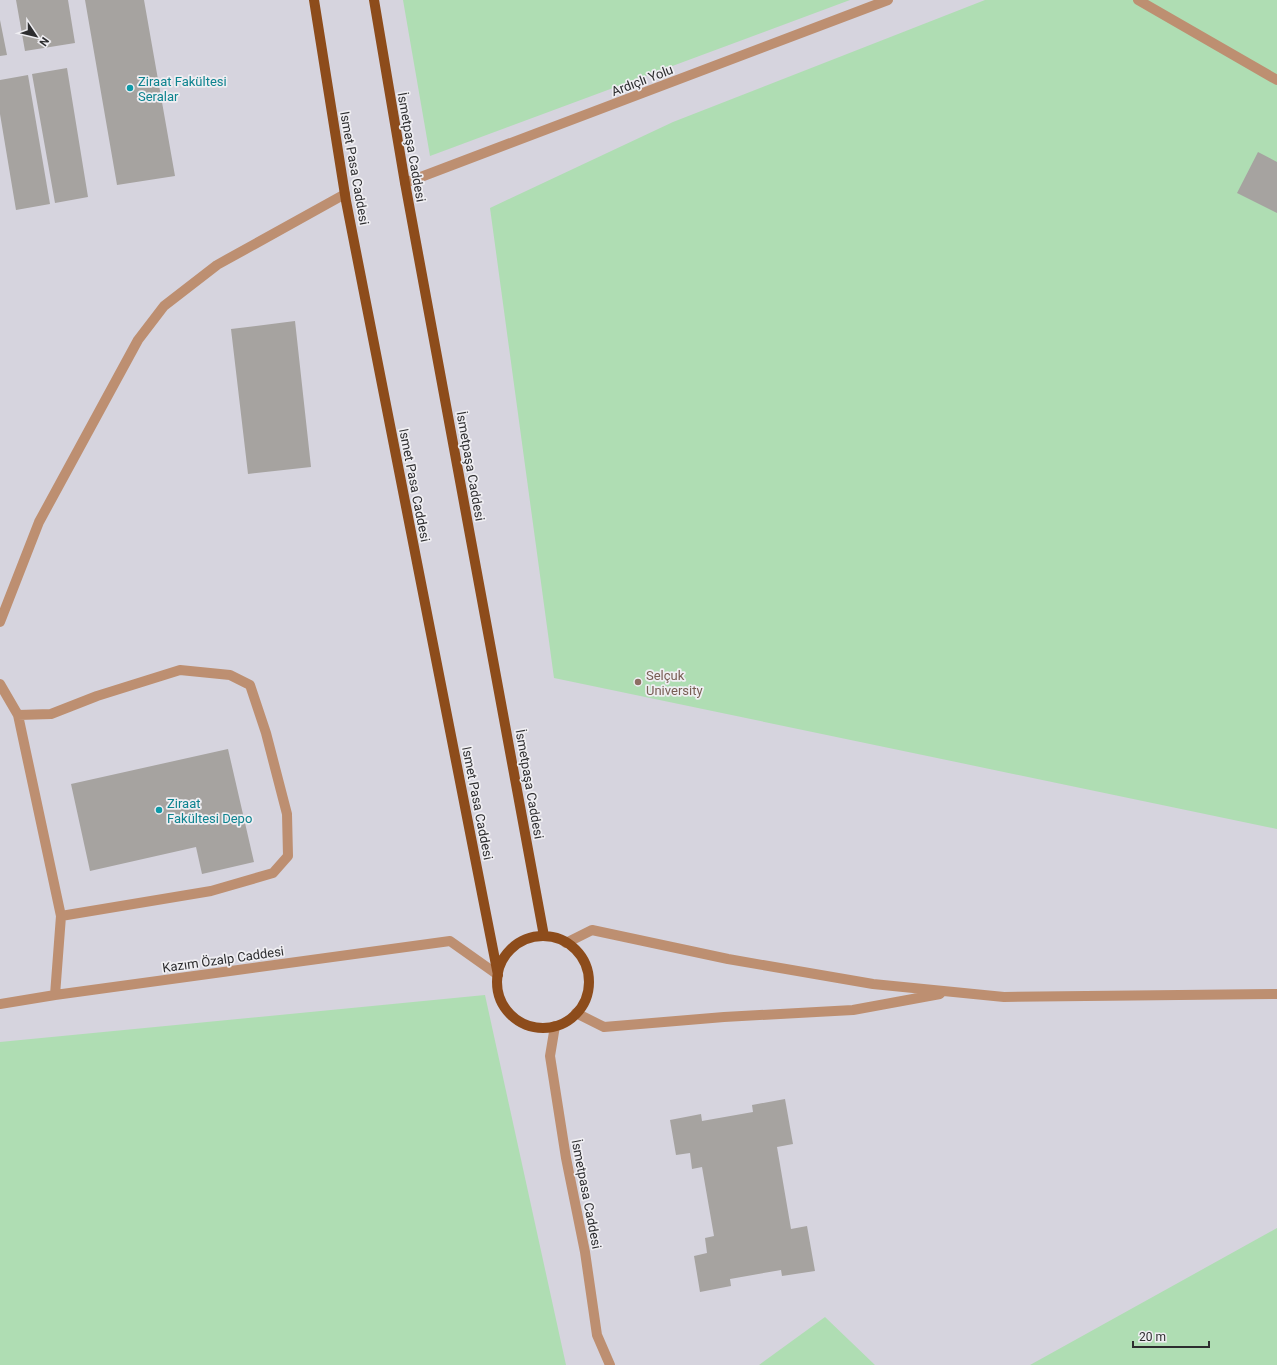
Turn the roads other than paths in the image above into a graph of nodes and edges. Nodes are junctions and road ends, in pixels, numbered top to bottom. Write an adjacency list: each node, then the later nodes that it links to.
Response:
1 (314, 0): 9 (main road, Ismet Pasa Caddesi)
2 (374, 0): 8 (main road, İsmetpaşa Caddesi)
3 (888, 0): 8 (street, Ardıçlı Yolu)
4 (1138, 0): 6 (street)
5 (1156, 0): 6 (street)
6 (1158, 12): 7 (street)
7 (1277, 80)
8 (405, 183): 14 (main road, İsmetpaşa Caddesi)
9 (345, 194): 10 (street); 16 (main road, Ismet Pasa Caddesi)
10 (0, 622)
11 (0, 684): 12 (street)
12 (18, 715): 13 (street); 13 (street)
13 (62, 916): 19 (street)
14 (544, 936): 15 (main road); 16 (main road)
15 (566, 943): 17 (street); 21 (main road)
16 (498, 975): 19 (street, Kazım Özalp Caddesi); 22 (main road)
17 (952, 992): 18 (street); 21 (street)
18 (1277, 994)
19 (55, 995): 20 (street, Kazım Özalp Caddesi)
20 (0, 1004)
21 (576, 1013): 22 (main road)
22 (555, 1026): 23 (street, İsmetpasa Caddesi)
23 (610, 1365)

